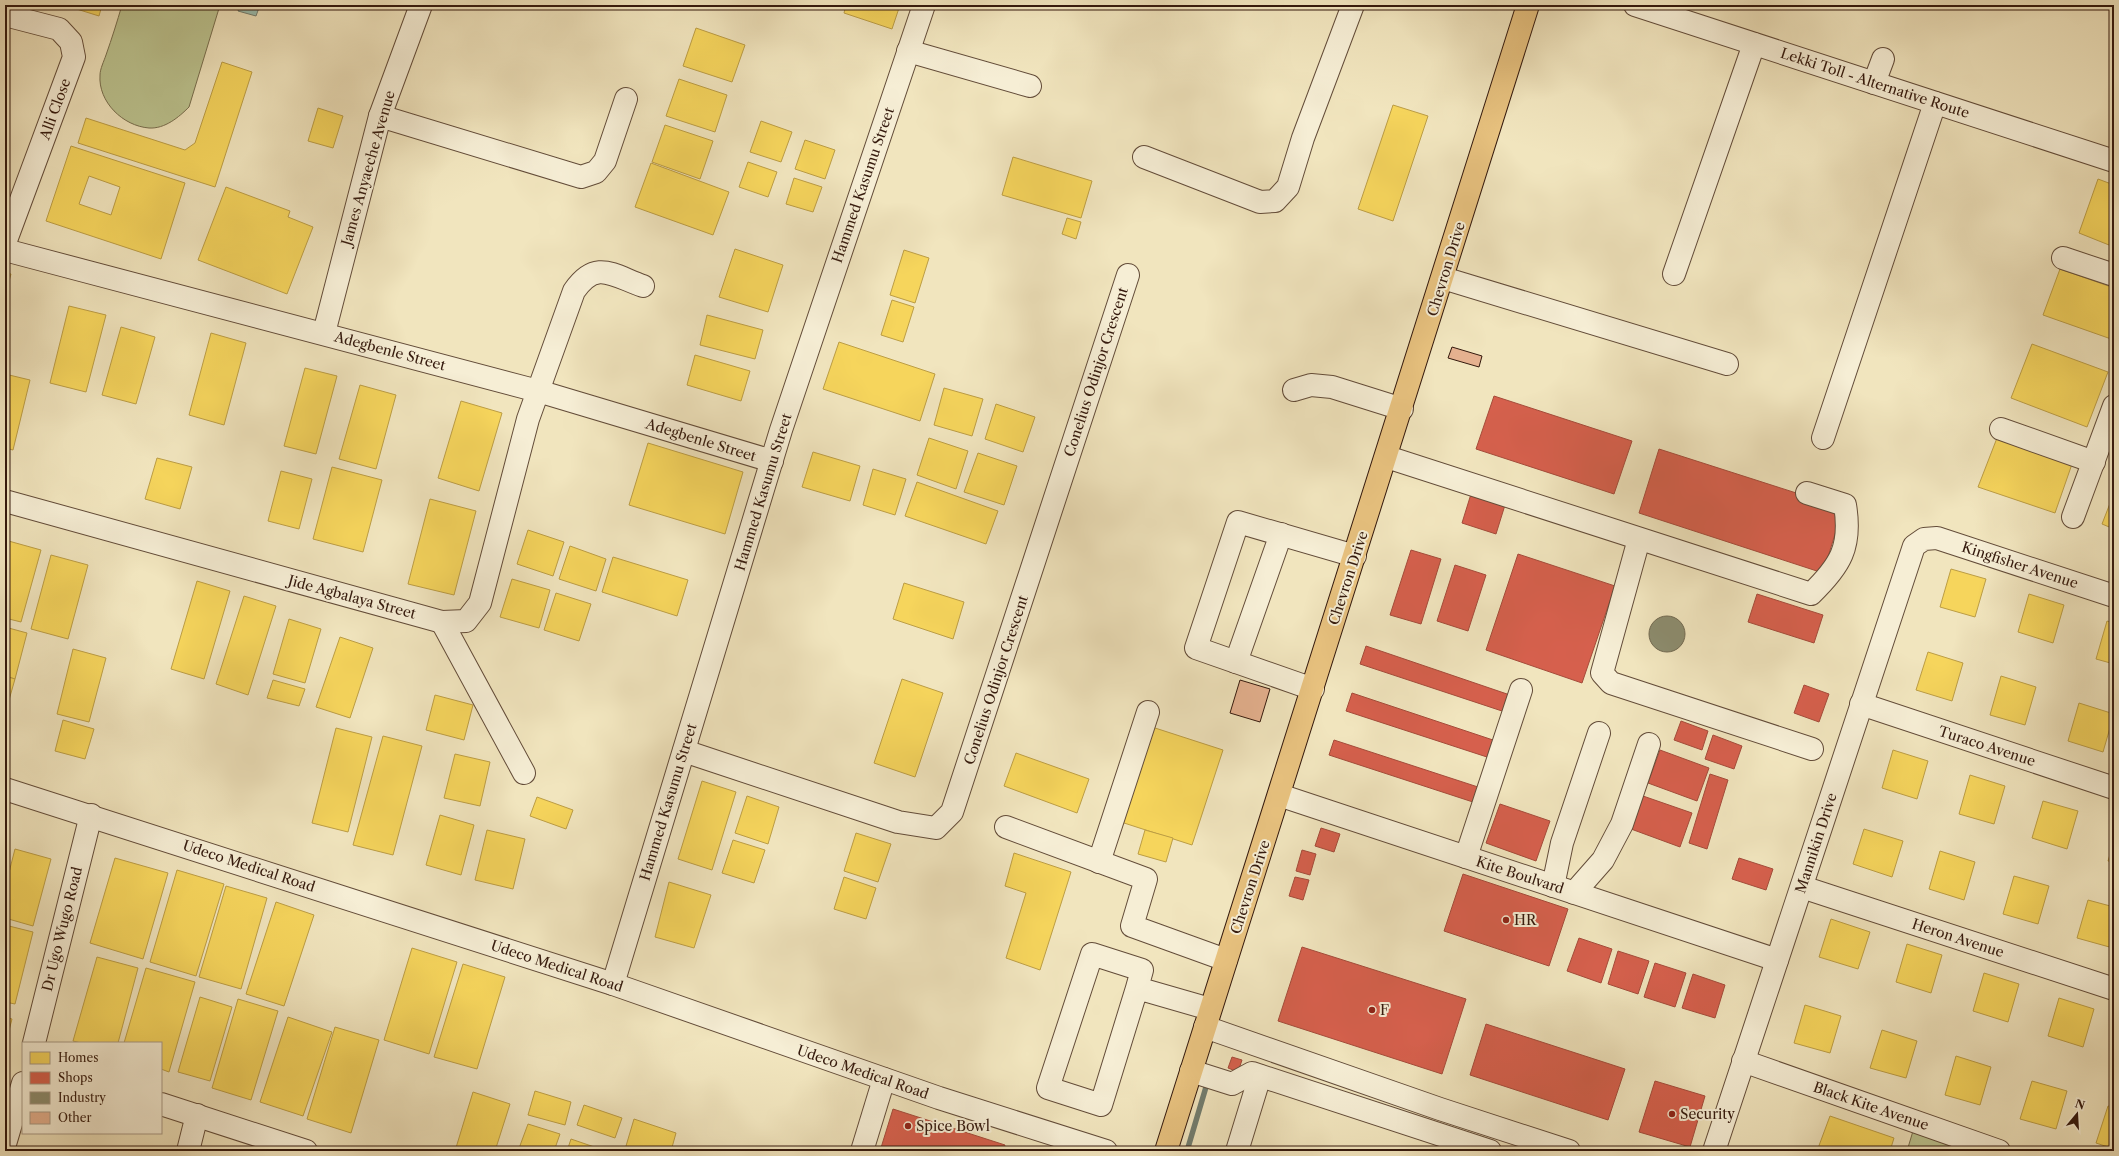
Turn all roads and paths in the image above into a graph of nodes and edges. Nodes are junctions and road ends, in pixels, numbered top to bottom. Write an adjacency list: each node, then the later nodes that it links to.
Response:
1 (421, 5): 14 (street, James Anyaeche Avenue)
2 (924, 5): 8 (street, Hammed Kasumu Street)
3 (1353, 5): 15 (street)
4 (1528, 5): 23 (main road, Chevron Drive)
5 (1635, 5): 7 (street, Lekki Toll - Alternative Route)
6 (5, 15): 17 (street, Alli Close)
7 (1754, 44): 10 (street, Lekki Toll - Alternative Route); 20 (street)
8 (908, 51): 11 (street); 34 (street, Hammed Kasumu Street)
9 (1884, 59): 10 (street)
10 (1874, 83): 13 (street, Lekki Toll - Alternative Route)
11 (1030, 86)
12 (626, 99): 14 (street)
13 (1935, 102): 16 (street, Lekki Toll - Alternative Route); 32 (street)
14 (380, 116): 25 (street, James Anyaeche Avenue)
15 (1144, 157)
16 (2114, 160)
17 (5, 243)
18 (5, 250): 25 (street, Adegbenle Street)
19 (2063, 258): 22 (street)
20 (1674, 274)
21 (1128, 275): 53 (street, Conelius Odinjor Crescent)
22 (2114, 275)
23 (1443, 278): 26 (street); 30 (main road, Chevron Drive)
24 (643, 286): 28 (street, Jide Agbalaya Street)
25 (324, 333): 28 (street, Adegbenle Street)
26 (1727, 364)
27 (1294, 390): 30 (street)
28 (538, 391): 34 (street, Adegbenle Street); 44 (street, Jide Agbalaya Street)
29 (2114, 406): 35 (street)
30 (1402, 409): 33 (main road, Chevron Drive)
31 (2001, 430): 35 (street)
32 (1823, 438)
33 (1386, 457): 40 (street); 42 (main road, Chevron Drive)
34 (772, 461): 53 (street, Hammed Kasumu Street)
35 (2094, 462): 38 (street)
36 (1807, 494): 40 (street)
37 (5, 501): 44 (street, Jide Agbalaya Street)
38 (2073, 517)
39 (1281, 534): 42 (street); 45 (street); 45 (street)
40 (1639, 539): 52 (street)
41 (1924, 539): 43 (street, Kingfisher Avenue); 48 (street, Mannikin Drive)
42 (1355, 556): 46 (main road, Chevron Drive)
43 (2114, 596)
44 (442, 622): 54 (street)
45 (1236, 662): 46 (street)
46 (1313, 689): 57 (main road, Chevron Drive)
47 (1521, 690): 60 (street)
48 (1861, 704): 55 (street, Turaco Avenue); 63 (street, Mannikin Drive)
49 (1148, 712): 61 (street)
50 (1599, 733): 62 (street)
51 (1648, 744): 64 (street)
52 (1812, 749)
53 (684, 751): 67 (street, Hammed Kasumu Street)
54 (524, 773)
55 (2114, 788)
56 (5, 789): 58 (street, Udeco Medical Road)
57 (1279, 795): 60 (street, Kite Boulvard); 66 (main road, Chevron Drive)
58 (91, 815): 67 (street, Udeco Medical Road); 71 (street, Dr Ugo Wugo Road)
59 (1006, 827): 61 (street)
60 (1466, 857): 62 (street, Kite Boulvard)
61 (1099, 862): 66 (street)
62 (1553, 886): 64 (street, Kite Boulvard)
63 (1802, 887): 65 (street, Mannikin Drive); 69 (street, Heron Avenue)
64 (1574, 893): 65 (street, Kite Boulvard)
65 (1769, 958): 72 (street, Mannikin Drive)
66 (1226, 960): 70 (main road, Chevron Drive)
67 (613, 984): 75 (street, Udeco Medical Road)
68 (1137, 988): 68 (street); 70 (street)
69 (2114, 989)
70 (1207, 1018): 73 (main road, Chevron Drive); 88 (street)
71 (34, 1042)
72 (1743, 1061): 89 (street, Mannikin Drive); 90 (street, Black Kite Avenue)
73 (1190, 1071): 74 (street); 85 (main road, Chevron Drive)
74 (1260, 1076): 86 (street); 87 (street)
75 (884, 1079): 83 (street); 84 (street, Udeco Medical Road)
76 (22, 1085): 77 (street)
77 (11, 1104): 80 (street)
78 (162, 1104): 79 (street)
79 (197, 1116): 81 (street); 82 (street)
80 (5, 1144)
81 (188, 1151)
82 (306, 1151)
83 (862, 1151)
84 (1106, 1151)
85 (1166, 1151)
86 (1237, 1151)
87 (1490, 1151)
88 (1569, 1151)
89 (1714, 1151)
90 (1999, 1151)

